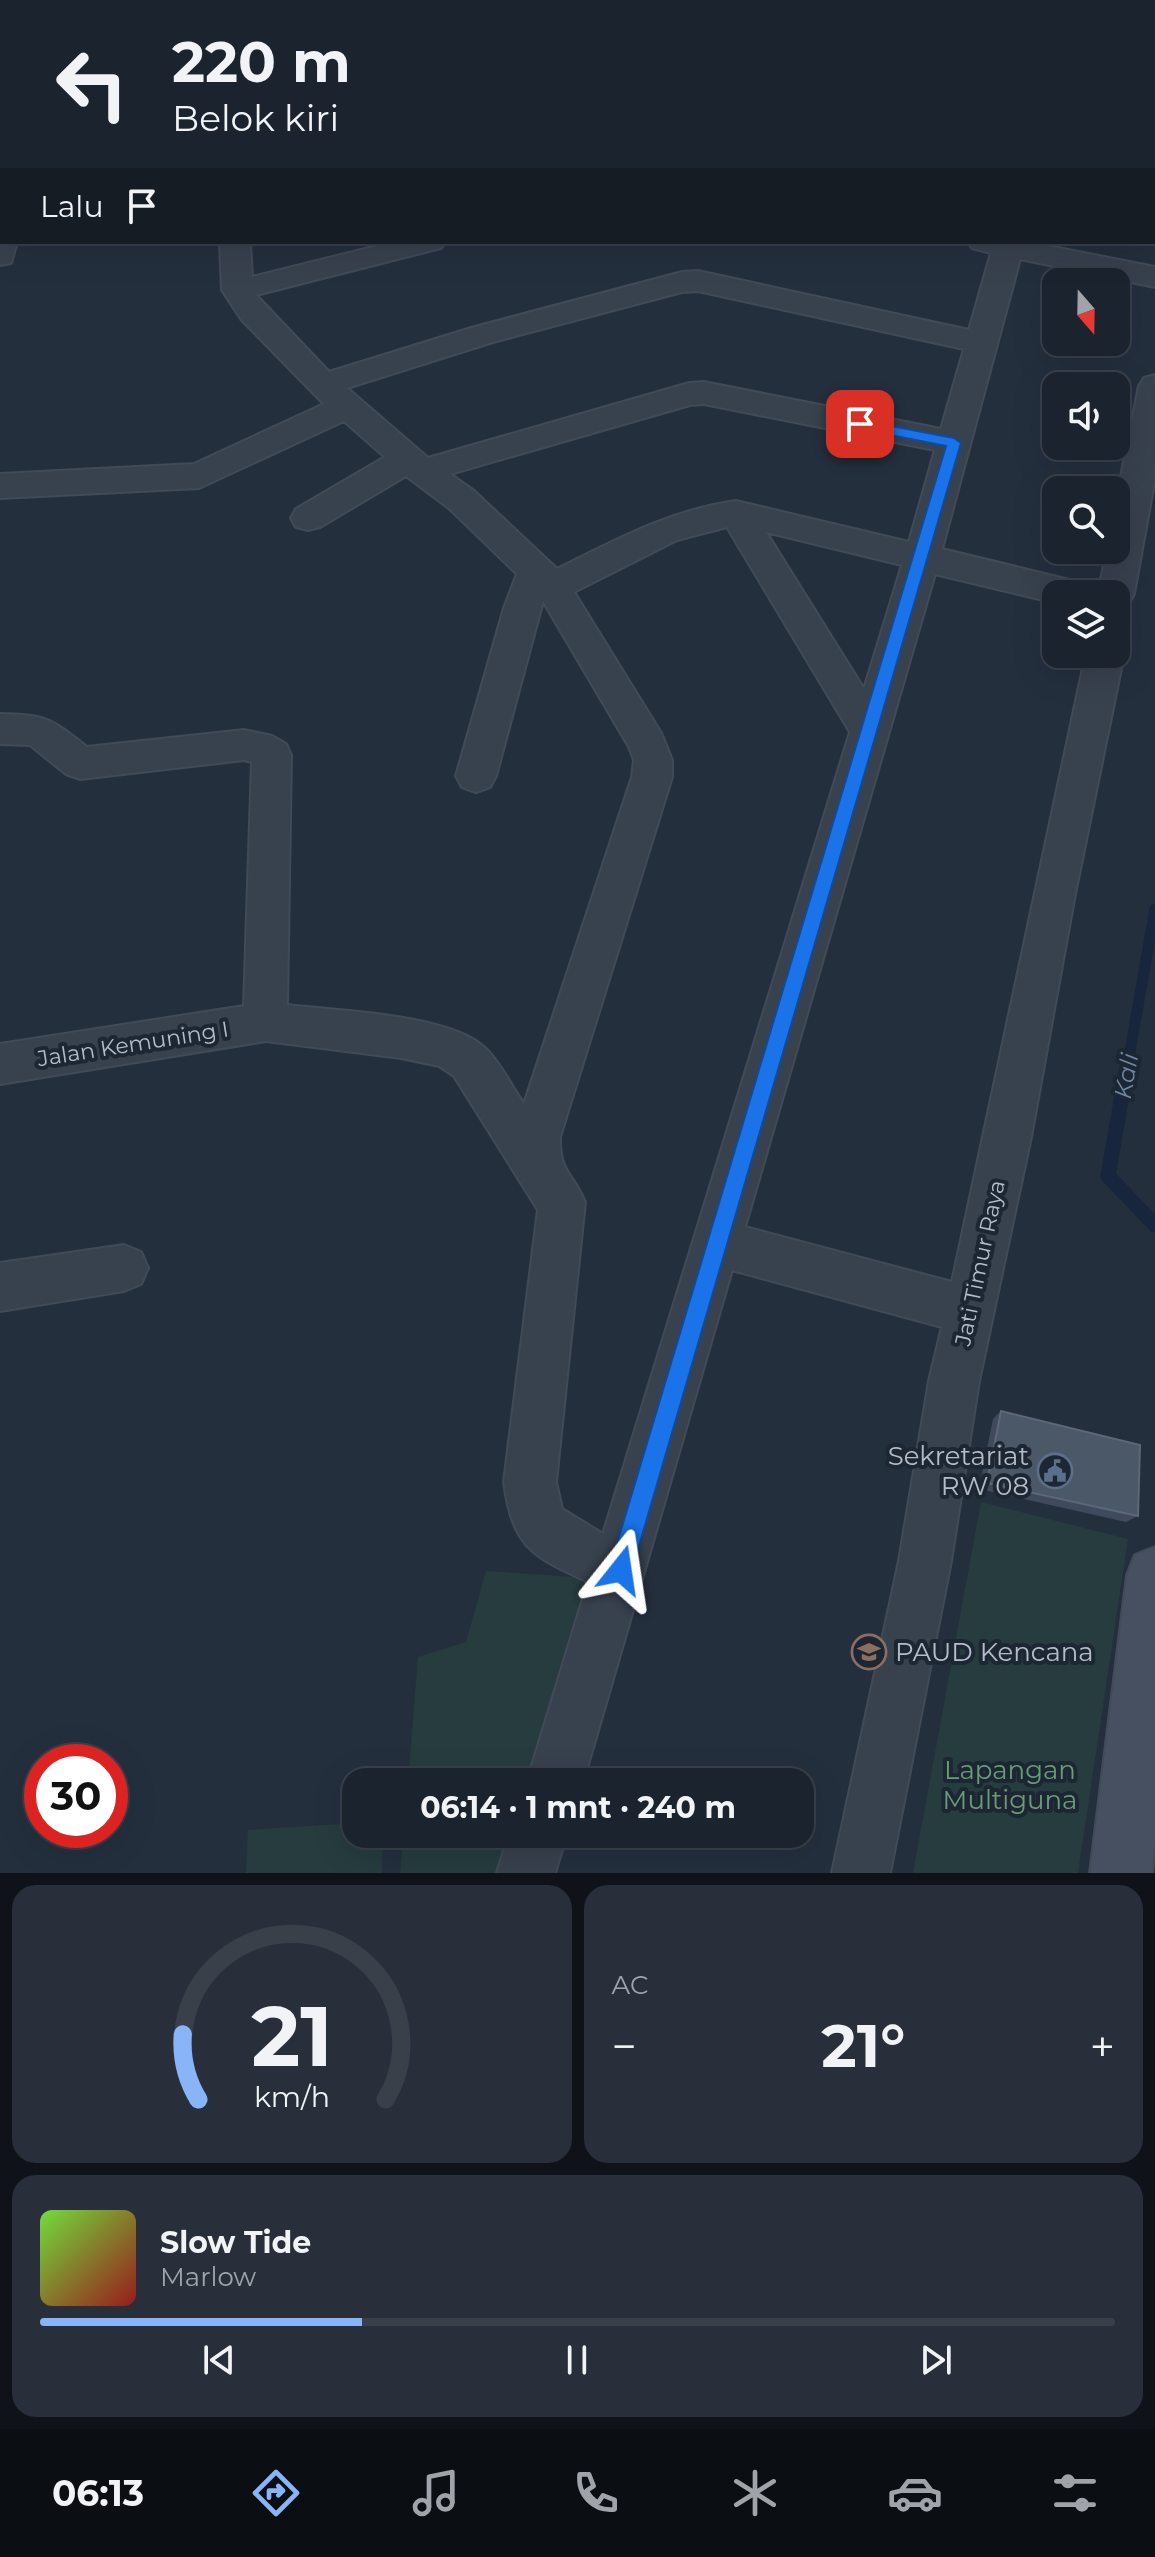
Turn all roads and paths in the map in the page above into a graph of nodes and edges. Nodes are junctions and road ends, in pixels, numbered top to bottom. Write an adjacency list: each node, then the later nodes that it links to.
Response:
1 (235, 244): 5 (street)
2 (422, 244): 5 (street)
3 (999, 244): 4 (street); 6 (street)
4 (1155, 277)
5 (237, 290): 8 (street)
6 (983, 343): 8 (street); 9 (street)
7 (1155, 386): 16 (street)
8 (335, 396): 10 (street); 11 (street)
9 (954, 443): 10 (street); 14 (street)
10 (415, 465): 13 (street); 15 (street)
11 (0, 486)
12 (736, 513): 14 (street); 15 (street); 20 (street)
13 (308, 518)
14 (922, 557): 17 (street); 20 (street)
15 (545, 579): 21 (street); 24 (street)
16 (1119, 580)
17 (1042, 586)
18 (1102, 668): 28 (street, Jati Timur Raya)
19 (0, 729): 22 (street)
20 (869, 730): 25 (street)
21 (476, 776)
22 (266, 1022): 23 (street, Jalan Kemuning I); 24 (street, Jalan Kemuning I)
23 (0, 1064)
24 (538, 1165): 29 (street, Jalan Kemuning I)
25 (717, 1243): 28 (street); 29 (street)
26 (124, 1268): 27 (street)
27 (0, 1287)
28 (970, 1311): 35 (street, Jati Timur Raya)
29 (621, 1570): 31 (street)
30 (1155, 1575): 32 (street)
31 (559, 1768)
32 (1134, 1843)
33 (534, 1848): 34 (street)
34 (526, 1873)
35 (861, 1873)

